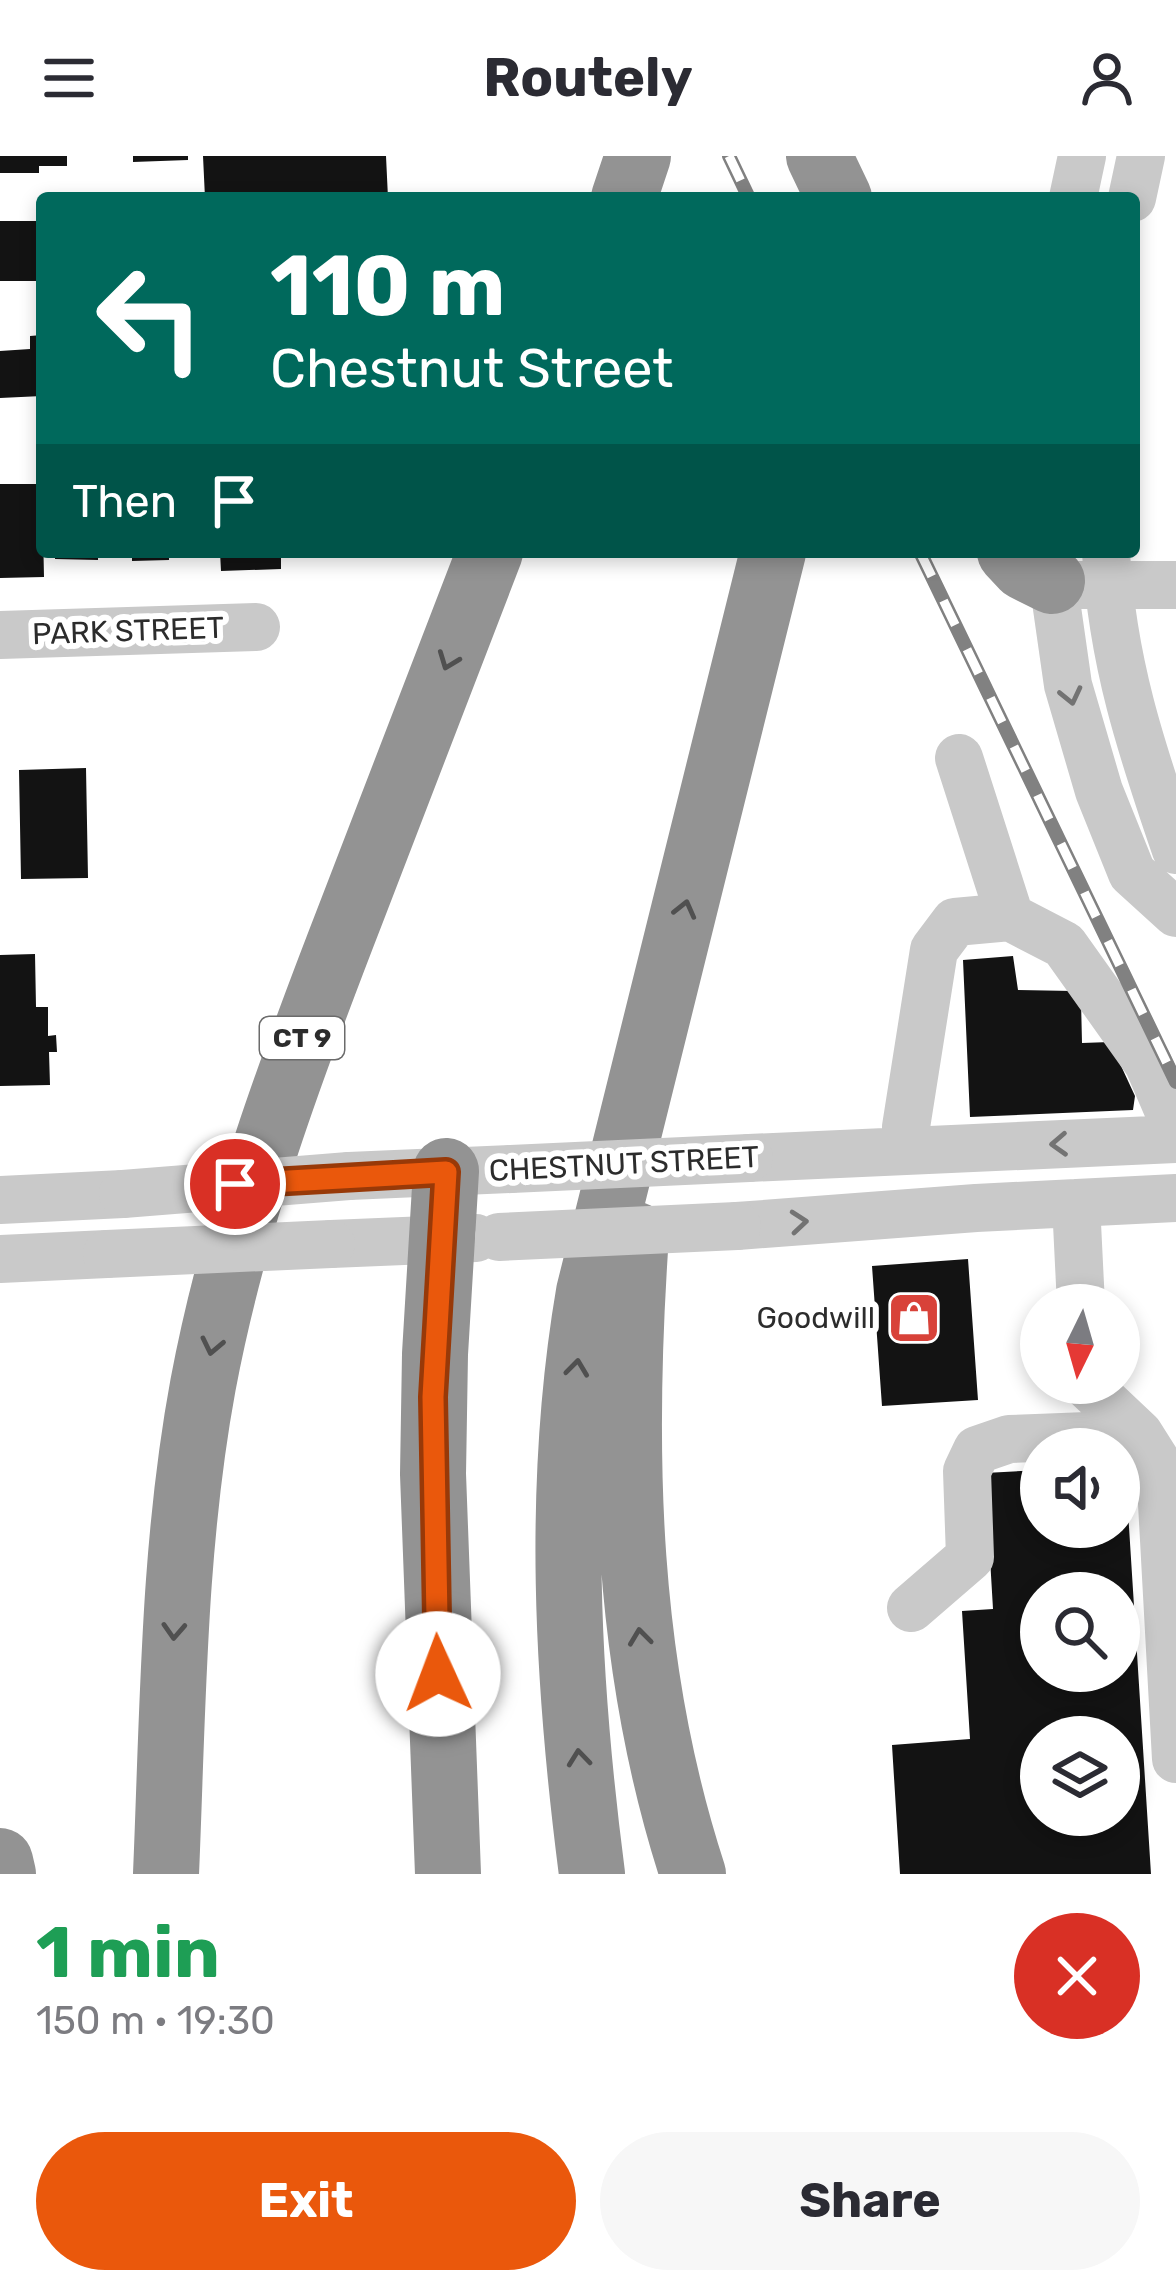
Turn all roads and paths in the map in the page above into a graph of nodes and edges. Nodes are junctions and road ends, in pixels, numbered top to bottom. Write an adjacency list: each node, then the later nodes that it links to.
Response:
1 (638, 156): 6 (highway)
2 (819, 156): 7 (highway)
3 (870, 156): 8 (highway)
4 (1082, 156): 9 (street)
5 (1141, 156): 10 (street)
6 (626, 192)
7 (836, 192)
8 (861, 192)
9 (1073, 192)
10 (1133, 192)
11 (488, 558): 38 (highway, CT 9, one-way to 38)
12 (771, 558): 21 (highway, one-way to 12)
13 (1065, 565): 14 (street); 18 (street); 19 (street, one-way to 19)
14 (1176, 585)
15 (256, 627): 16 (street, PARK STREET)
16 (0, 634)
17 (959, 758): 20 (street)
18 (1176, 850)
19 (1176, 913)
20 (1010, 917): 22 (street); 24 (street)
21 (657, 1023): 41 (highway, one-way to 21); 46 (highway, one-way to 21)
22 (1176, 1128)
23 (1176, 1139): 24 (street, CHESTNUT STREET, one-way to 24)
24 (907, 1151): 25 (street, CHESTNUT STREET, bridge)
25 (446, 1172): 27 (street, CHESTNUT STREET, bridge); 29 (highway)
26 (1176, 1198): 28 (street)
27 (0, 1200)
28 (1076, 1203): 29 (street, one-way to 28, bridge); 31 (street)
29 (470, 1238): 30 (street, bridge); 45 (highway)
30 (0, 1258)
31 (1080, 1284)
32 (1107, 1404): 33 (street)
33 (1133, 1428)
34 (1140, 1436): 37 (street)
35 (1020, 1438): 36 (street)
36 (911, 1608)
37 (1173, 1674): 39 (street)
38 (170, 1718): 43 (highway, CT 9); 44 (highway)
39 (1176, 1759)
40 (0, 1861): 42 (highway)
41 (692, 1868)
42 (3, 1874)
43 (166, 1874)
44 (188, 1874)
45 (448, 1874)
46 (592, 1874)

